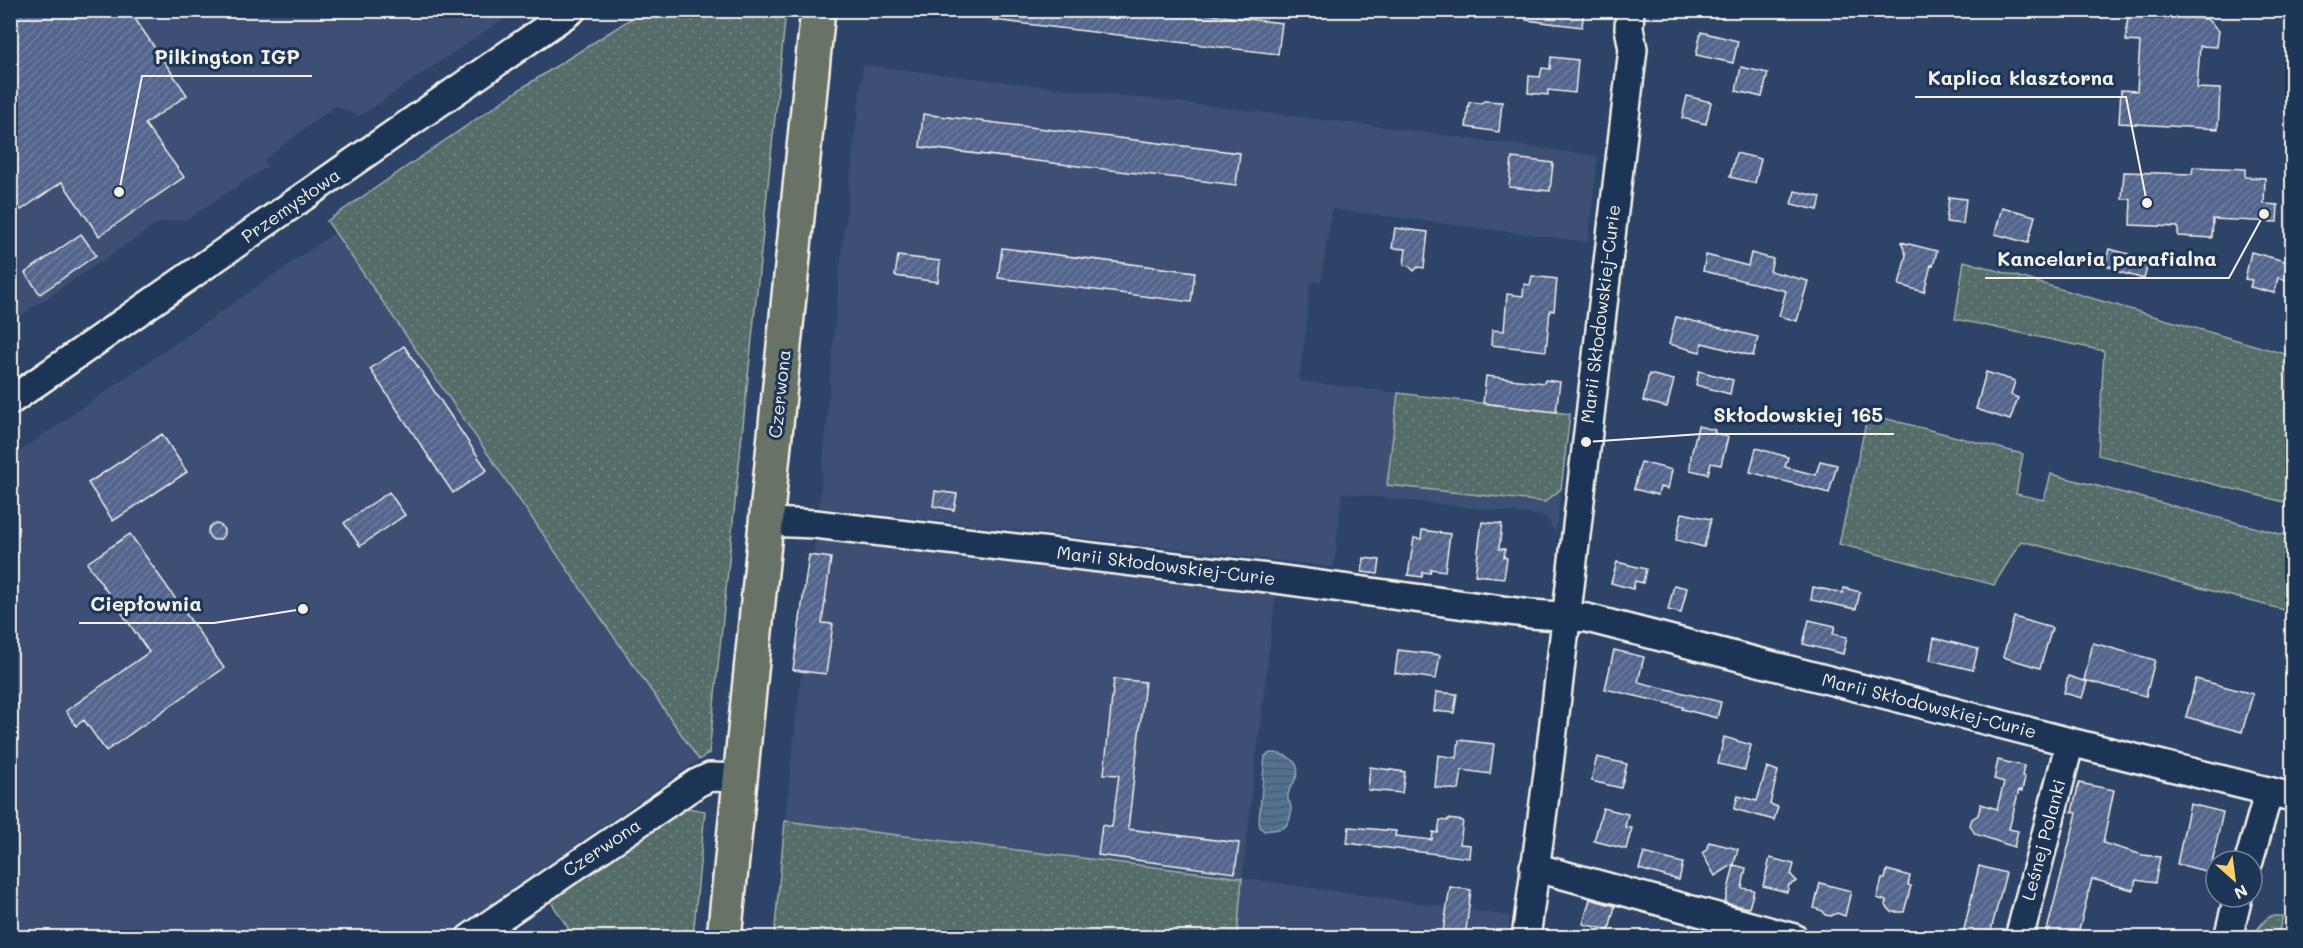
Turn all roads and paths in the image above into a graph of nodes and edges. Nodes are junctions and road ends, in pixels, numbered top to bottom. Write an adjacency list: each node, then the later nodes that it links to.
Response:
1 (572, 10): 6 (street, Przemysłowa)
2 (818, 10): 7 (main road, Czerwona)
3 (1630, 10): 5 (street, Marii Skłodowskiej-Curie)
4 (1648, 10): 5 (street, Marii Skłodowskiej-Curie)
5 (1633, 49): 8 (street, Marii Skłodowskiej-Curie)
6 (10, 401)
7 (767, 522): 8 (street, Marii Skłodowskiej-Curie); 10 (main road, Czerwona)
8 (1565, 616): 9 (street, Marii Skłodowskiej-Curie); 13 (street, Marii Skłodowskiej-Curie)
9 (2070, 742): 11 (street, Marii Skłodowskiej-Curie); 19 (street, Leśnej Polanki)
10 (740, 778): 15 (street, Czerwona); 16 (main road, Czerwona)
11 (2281, 794): 12 (street)
12 (2255, 849)
13 (1534, 867): 17 (street, Marii Skłodowskiej-Curie); 18 (street)
14 (2235, 909): 20 (street)
15 (470, 938)
16 (724, 938)
17 (1526, 938)
18 (1794, 938)
19 (2019, 938)
20 (2228, 938)

